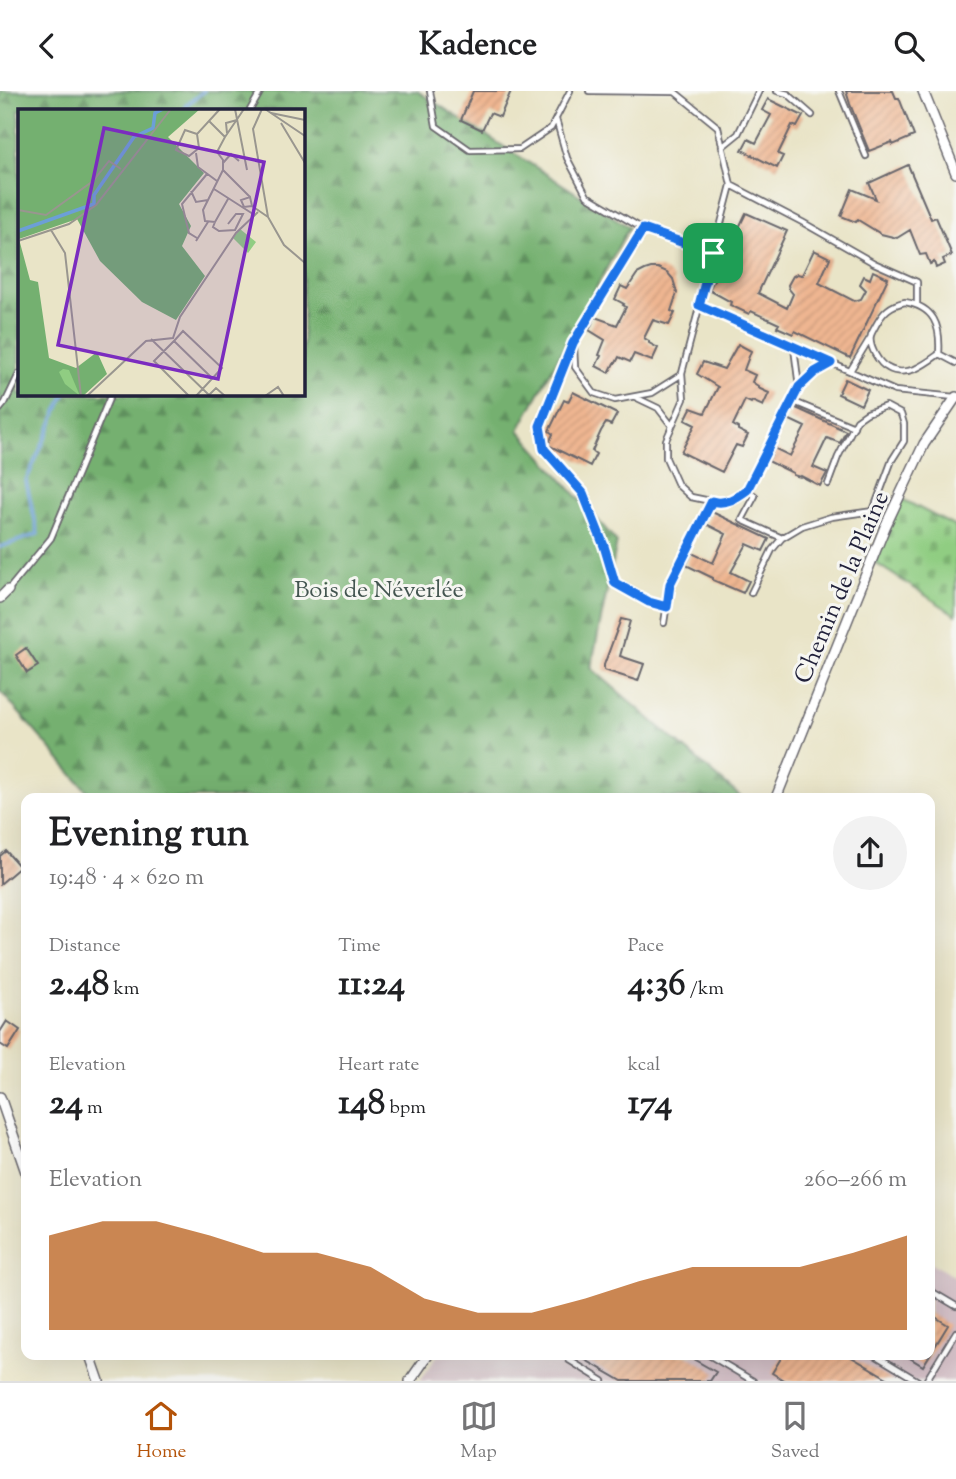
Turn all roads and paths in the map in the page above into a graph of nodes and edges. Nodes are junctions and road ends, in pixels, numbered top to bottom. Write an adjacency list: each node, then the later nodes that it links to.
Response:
1 (261, 91): 10 (lane)
2 (430, 91): 12 (lane)
3 (570, 91): 12 (lane)
4 (589, 91): 5 (lane)
5 (675, 91): 13 (lane)
6 (759, 91): 13 (lane)
7 (777, 91): 11 (lane)
8 (839, 91): 14 (lane)
9 (923, 91): 15 (street)
10 (251, 109)
11 (812, 115)
12 (556, 119): 17 (lane)
13 (722, 147): 16 (lane)
14 (866, 156)
15 (956, 173)
16 (731, 185): 18 (lane); 19 (lane)
17 (643, 229): 18 (lane); 22 (lane)
18 (713, 253): 20 (lane)
19 (917, 304): 21 (lane); 24 (lane)
20 (699, 305): 23 (lane); 28 (lane)
21 (870, 337): 24 (lane); 27 (lane)
22 (573, 343): 32 (lane); 45 (lane)
23 (794, 348): 25 (lane); 30 (lane)
24 (939, 354): 26 (lane)
25 (831, 363): 27 (lane); 30 (lane)
26 (956, 363)
27 (850, 371): 33 (lane)
28 (682, 373): 32 (lane); 36 (lane)
29 (18, 376): 35 (lane)
30 (799, 387): 34 (lane)
31 (110, 395): 42 (lane)
32 (634, 397): 36 (lane)
33 (956, 397): 47 (street, Chemin de la Plaine)
34 (792, 401): 37 (lane); 39 (lane)
35 (0, 409)
36 (672, 426): 40 (lane)
37 (854, 427): 38 (lane); 41 (lane)
38 (828, 484)
39 (747, 490): 40 (lane); 41 (lane)
40 (712, 501): 45 (lane)
41 (782, 538): 43 (lane)
42 (8, 590): 44 (street)
43 (751, 593)
44 (0, 598)
45 (667, 607): 46 (lane)
46 (664, 623)
47 (778, 793)
48 (0, 1097): 49 (street)
49 (21, 1158)
50 (935, 1294): 51 (lane)
51 (956, 1306)
52 (956, 1332): 63 (lane)
53 (92, 1360): 58 (street)
54 (425, 1360): 59 (street)
55 (569, 1360): 60 (lane)
56 (717, 1360): 61 (lane)
57 (883, 1360): 62 (lane)
58 (99, 1381)
59 (410, 1381)
60 (603, 1381)
61 (753, 1381)
62 (918, 1381)
63 (926, 1381)

